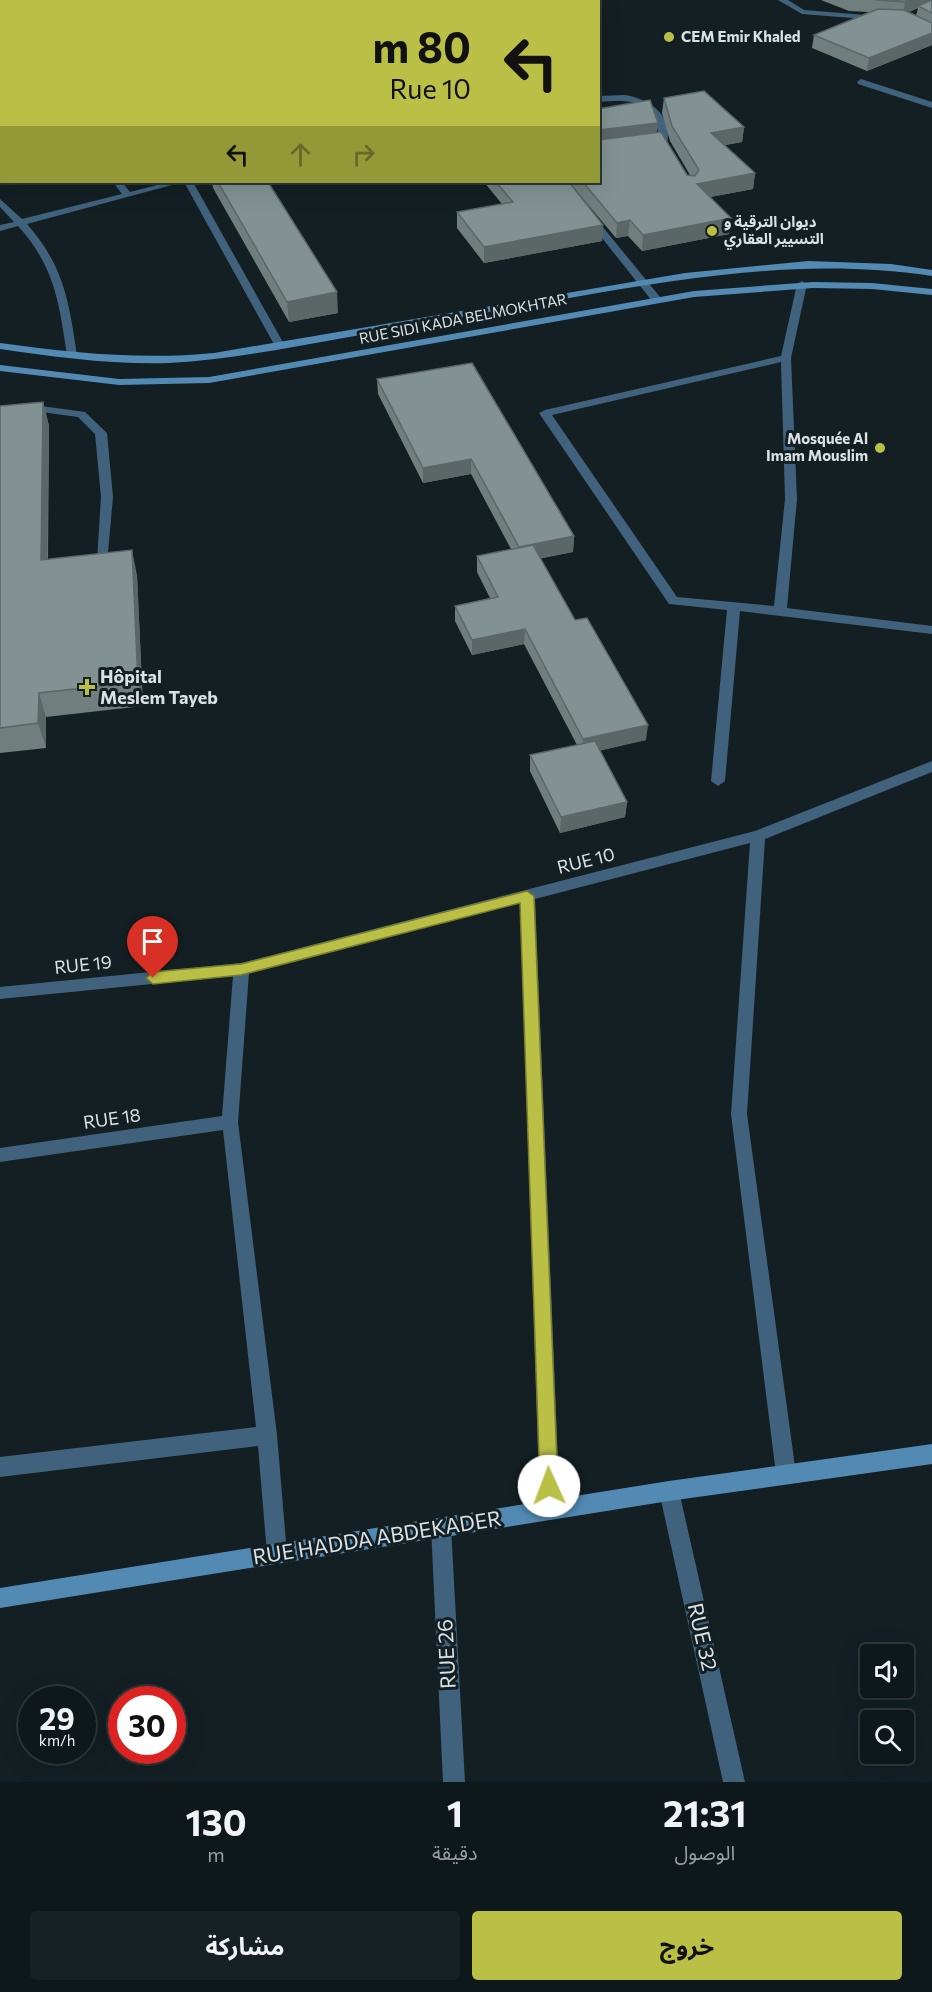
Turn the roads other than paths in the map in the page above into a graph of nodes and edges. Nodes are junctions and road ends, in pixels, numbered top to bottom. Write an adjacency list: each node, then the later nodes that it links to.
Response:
1 (782, 0): 2 (street)
2 (892, 19)
3 (861, 82): 5 (street)
4 (600, 99): 6 (street)
5 (932, 105)
6 (653, 144)
7 (118, 183): 10 (street)
8 (174, 183): 10 (street)
9 (189, 183): 21 (street)
10 (128, 195): 13 (street)
11 (0, 202): 13 (street)
12 (584, 209): 16 (street)
13 (20, 222): 14 (street); 22 (street)
14 (0, 228)
15 (932, 273): 16 (main road, RUE SIDI KADA BELMOKHTAR)
16 (641, 282): 19 (street); 21 (main road, RUE SIDI KADA BELMOKHTAR)
17 (802, 284): 18 (main road, RUE SIDI KADA BELMOKHTAR); 19 (main road, RUE SIDI KADA BELMOKHTAR); 23 (street)
18 (932, 292)
19 (656, 299): 24 (main road, RUE SIDI KADA BELMOKHTAR)
20 (0, 346): 22 (main road, RUE SIDI KADA BELMOKHTAR)
21 (280, 346): 22 (main road, RUE SIDI KADA BELMOKHTAR)
22 (72, 355)
23 (786, 358): 27 (street); 28 (street)
24 (0, 368)
25 (0, 411): 26 (street)
26 (103, 561)
27 (734, 607): 28 (street); 31 (street)
28 (780, 611): 29 (street)
29 (932, 630)
30 (932, 766): 32 (street, RUE 10)
31 (718, 781)
32 (758, 836): 33 (street, RUE 10); 41 (street)
33 (527, 896): 34 (street, RUE 10); 43 (street)
34 (241, 969): 35 (street, RUE 19); 36 (street)
35 (0, 993)
36 (230, 1122): 37 (street, RUE 18); 38 (street)
37 (0, 1155)
38 (267, 1435): 40 (street); 45 (street)
39 (932, 1454): 41 (main road, RUE HADDA ABDEKADER)
40 (0, 1467)
41 (786, 1474): 42 (main road, RUE HADDA ABDEKADER)
42 (669, 1491): 43 (main road, RUE HADDA ABDEKADER); 48 (street, RUE 32)
43 (550, 1510): 44 (main road, RUE HADDA ABDEKADER)
44 (441, 1527): 45 (main road, RUE HADDA ABDEKADER); 47 (street, RUE 26)
45 (277, 1554): 46 (main road, RUE HADDA ABDEKADER)
46 (0, 1598)
47 (453, 1782)
48 (734, 1782)

